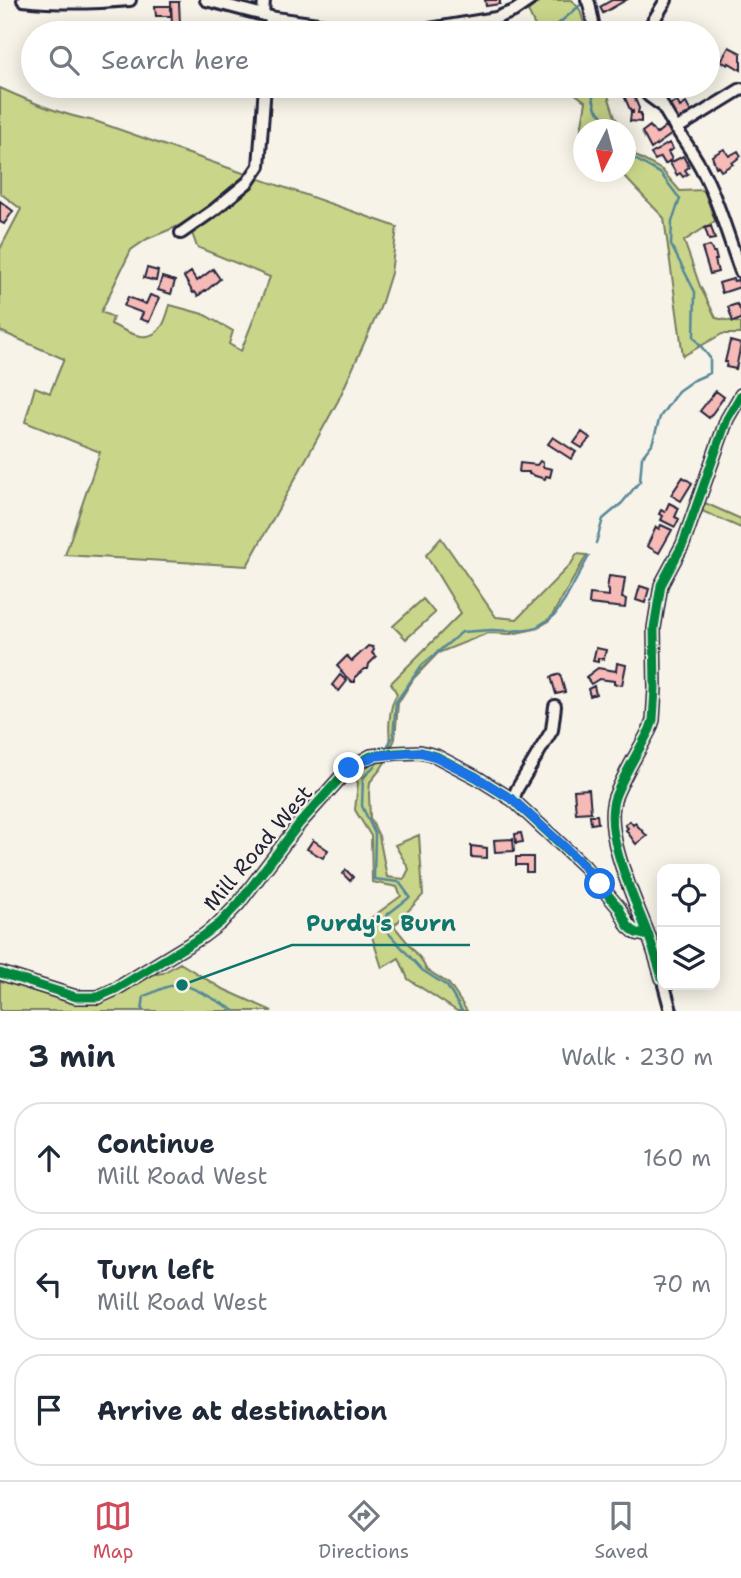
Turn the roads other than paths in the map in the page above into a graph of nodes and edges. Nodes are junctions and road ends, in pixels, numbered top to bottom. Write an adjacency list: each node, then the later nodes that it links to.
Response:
1 (23, 0): 2 (street)
2 (130, 0)
3 (206, 0): 8 (street)
4 (264, 0): 8 (street)
5 (530, 0): 11 (street)
6 (666, 0): 13 (street)
7 (588, 2): 12 (street)
8 (267, 16): 9 (street); 10 (street)
9 (268, 21)
10 (301, 21)
11 (478, 21)
12 (592, 21)
13 (653, 21)
14 (741, 89): 19 (street)
15 (264, 98): 20 (street)
16 (652, 98): 18 (street)
17 (658, 98): 18 (street)
18 (660, 104): 19 (street)
19 (676, 129): 21 (street)
20 (181, 233)
21 (741, 272)
22 (741, 395): 25 (street)
23 (555, 706): 24 (street)
24 (513, 800): 25 (street, Mill Road West); 27 (street, Mill Road West)
25 (649, 936): 26 (street)
26 (657, 962)
27 (0, 973)
28 (665, 990): 29 (street)
29 (671, 1011)

